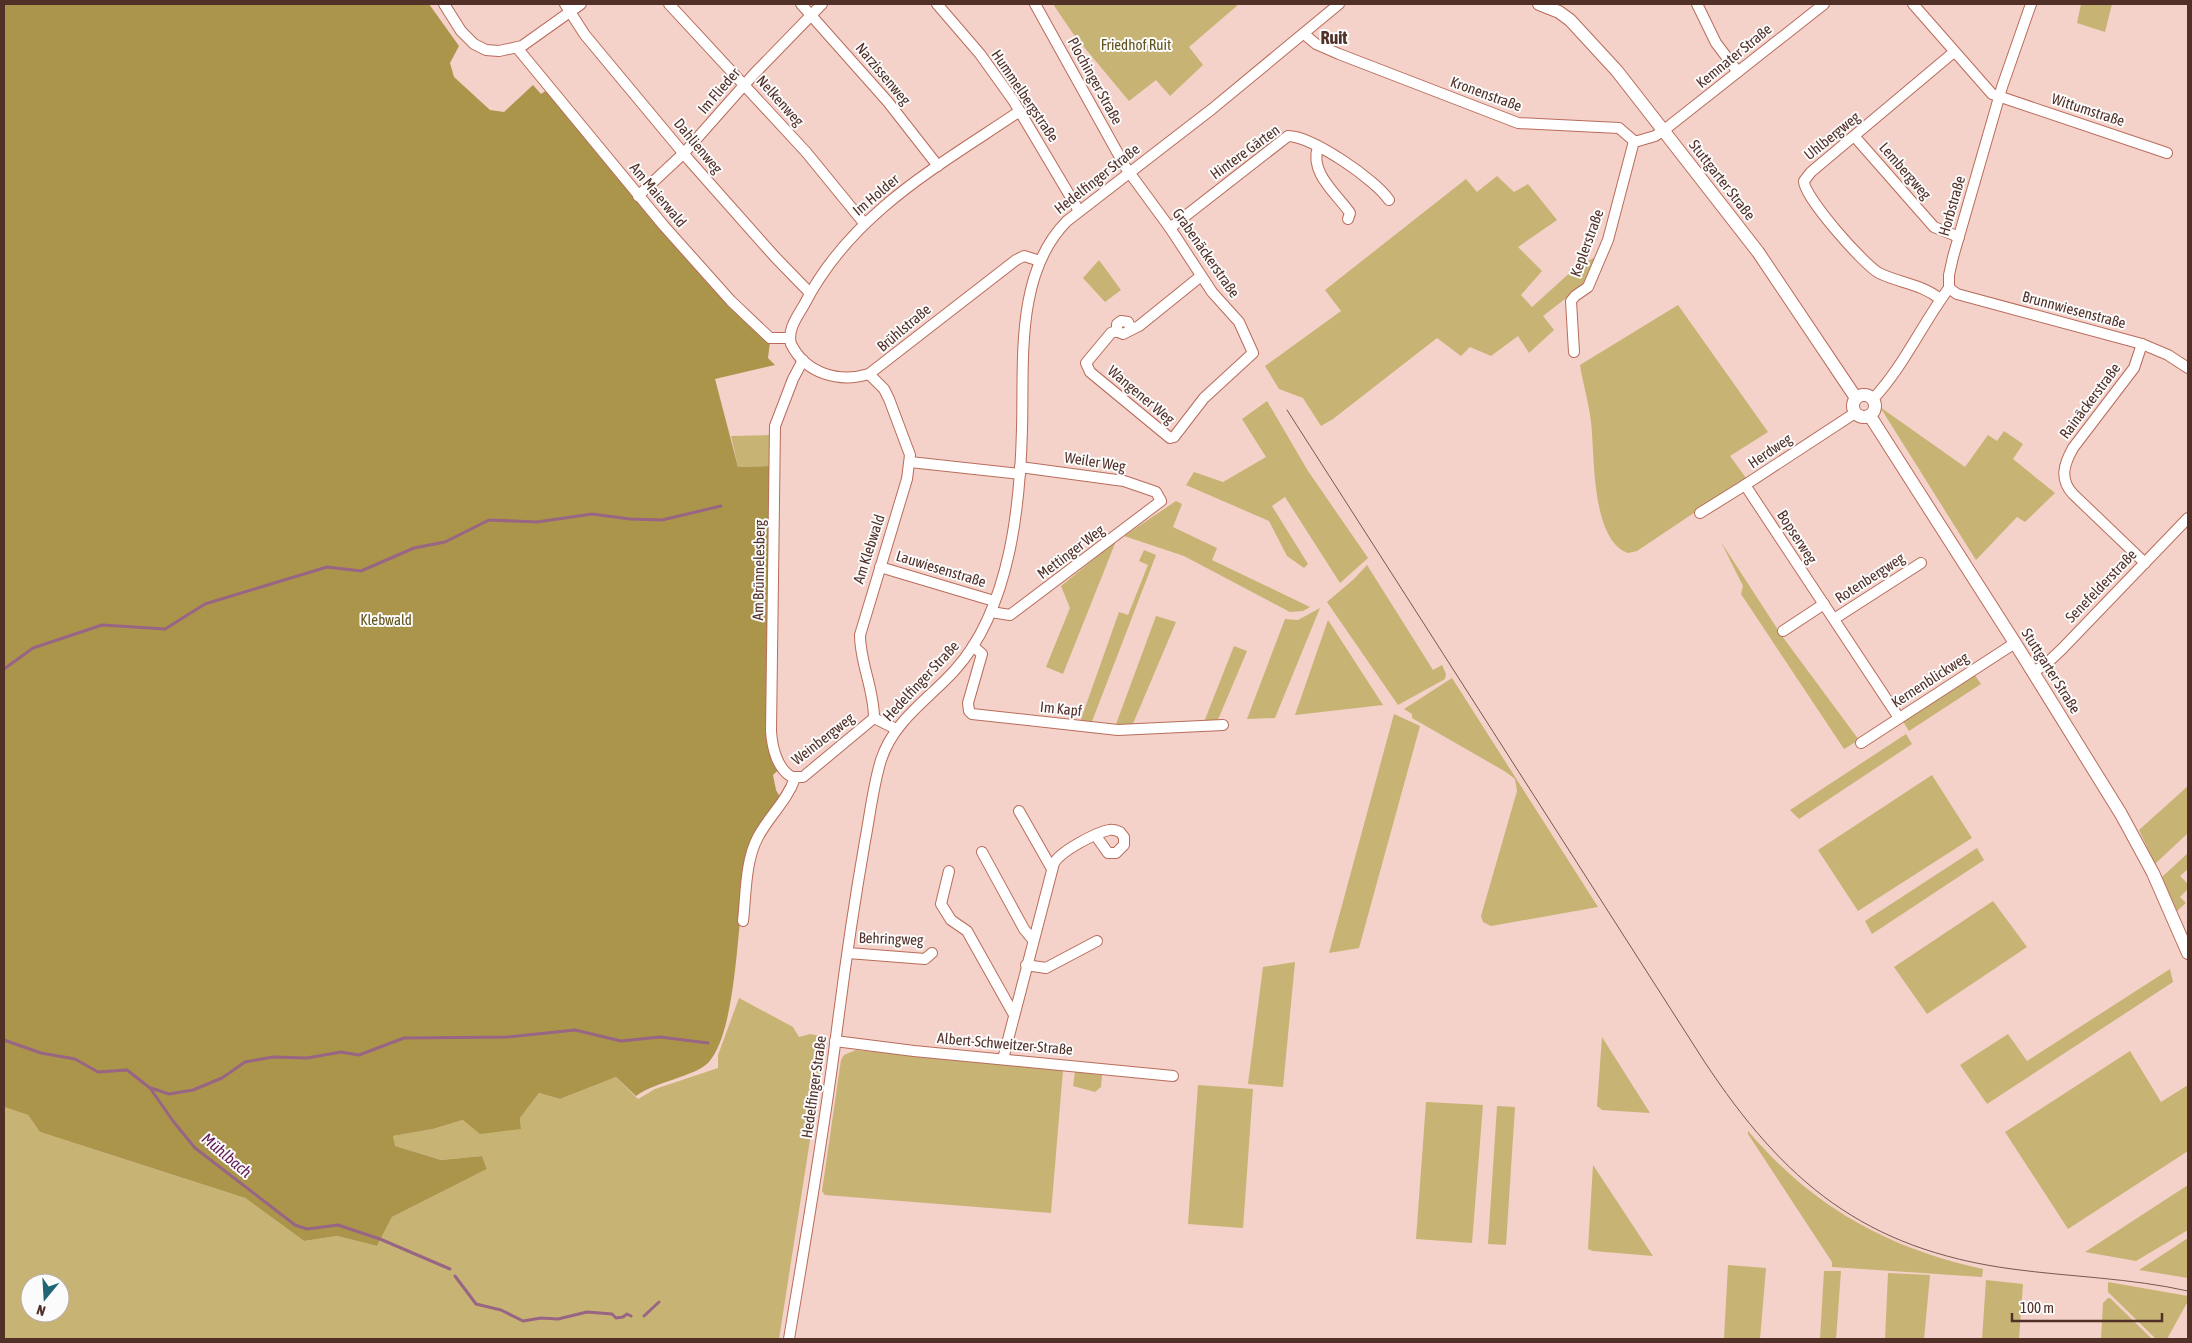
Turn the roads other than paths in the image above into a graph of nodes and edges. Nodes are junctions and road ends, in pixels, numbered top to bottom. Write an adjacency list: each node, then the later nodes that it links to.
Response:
1 (444, 4): 17 (street)
2 (582, 4): 14 (street)
3 (669, 4): 20 (street, Nelkenweg)
4 (801, 4): 15 (street, Narzissenweg)
5 (822, 4): 15 (street, Im Flieder)
6 (937, 4): 22 (street, Hummelbergstraße)
7 (1035, 4): 30 (street, Plochinger Straße)
8 (1339, 4): 16 (street, Hedelfinger Straße)
9 (1539, 4): 23 (main road, Stuttgarter Straße)
10 (1697, 4): 19 (street)
11 (1824, 4): 19 (street, Kemnater Straße)
12 (1913, 4): 18 (street, Wittumstraße)
13 (2031, 4): 21 (street, Horbstraße)
14 (568, 8): 17 (street); 27 (street, Dahlienweg)
15 (811, 15): 20 (street, Im Flieder); 29 (street, Narzissenweg)
16 (1304, 34): 25 (street, Kronenstraße); 30 (street, Hedelfinger Straße)
17 (518, 49): 31 (street, Am Maierwald)
18 (1954, 52): 21 (street, Wittumstraße); 24 (street, Uhlbergweg)
19 (1738, 72): 23 (street, Kemnater Straße)
20 (745, 84): 27 (street, Im Flieder); 35 (street, Nelkenweg)
21 (1999, 97): 28 (street, Wittumstraße); 37 (street, Horbstraße)
22 (1020, 111): 29 (street, Im Holder); 33 (street, Hummelbergstraße)
23 (1663, 131): 25 (street); 50 (main road, Stuttgarter Straße)
24 (1855, 137): 37 (street, Lembergweg); 42 (street, Uhlbergweg)
25 (1634, 141): 45 (street, Keplerstraße)
26 (1318, 147): 32 (street, Hintere Gärten); 34 (street); 36 (street, Hintere Gärten)
27 (684, 153): 31 (street, Im Flieder); 41 (street, Dahlienweg)
28 (2167, 153)
29 (938, 166): 35 (street, Im Holder)
30 (1129, 172): 33 (street, Hedelfinger Straße); 36 (street, Grabenäckerstraße)
31 (638, 196): 43 (street, Am Maierwald)
32 (1389, 200)
33 (1079, 211): 38 (street, Hedelfinger Straße)
34 (1348, 219)
35 (864, 223): 41 (street, Im Holder)
36 (1170, 228): 39 (street, Grabenäckerstraße)
37 (1959, 237): 40 (street, Horbstraße)
38 (1040, 261): 49 (street, Brühlstraße); 55 (street, Hedelfinger Straße)
39 (1201, 276): 46 (street, Grabenäckerstraße); 46 (street, Wangener Weg)
40 (1949, 288): 42 (street); 44 (street, Brunnwiesenstraße)
41 (810, 293): 43 (street, Im Holder)
42 (1940, 298): 51 (street)
43 (789, 338): 47 (street)
44 (2142, 344): 48 (street, Brunnwiesenstraße); 61 (street, Rainäckerstraße)
45 (1574, 352)
46 (1253, 353)
47 (803, 360): 49 (street); 76 (street, Am Brünnelesberg)
48 (2188, 368)
49 (869, 374): 54 (street)
50 (1856, 398): 51 (main road); 52 (main road)
51 (1872, 399): 53 (main road)
52 (1855, 412): 53 (main road); 56 (street, Herdweg)
53 (1870, 416): 68 (main road, Stuttgarter Straße)
54 (910, 462): 55 (street, Weiler Weg); 62 (street, Am Klebwald)
55 (1020, 471): 57 (street, Weiler Weg); 63 (street, Hedelfinger Straße)
56 (1745, 486): 58 (street, Herdweg); 64 (street, Bopserweg)
57 (1161, 497): 65 (street, Mettinger Weg)
58 (1700, 513)
59 (2188, 518): 61 (street, Senefelderstraße)
60 (1921, 563): 66 (street, Rotenbergweg)
61 (2145, 563): 70 (street, Senefelderstraße)
62 (880, 566): 63 (street, Lauwiesenstraße); 71 (street, Am Klebwald)
63 (994, 601): 65 (street, Hedelfinger Straße)
64 (1824, 604): 66 (street, Bopserweg); 67 (street)
65 (991, 612): 69 (street, Hedelfinger Straße)
66 (1834, 619): 72 (street, Bopserweg)
67 (1783, 631)
68 (2015, 643): 70 (main road, Stuttgarter Straße); 72 (street, Kernenblickweg)
69 (973, 646): 73 (street, Im Kapf); 74 (street, Hedelfinger Straße)
70 (2033, 672): 87 (main road, Stuttgarter Straße)
71 (874, 718): 74 (street); 76 (street, Weinbergweg)
72 (1900, 718): 75 (street, Kernenblickweg)
73 (1223, 725)
74 (896, 729): 85 (street, Hedelfinger Straße)
75 (1861, 743)
76 (795, 778): 82 (street, Weinbergweg)
77 (1018, 811): 80 (street)
78 (1096, 836): 80 (street)
79 (982, 852): 83 (street)
80 (1052, 870): 83 (street)
81 (949, 871): 89 (street)
82 (743, 921)
83 (1033, 940): 88 (street)
84 (1097, 941): 88 (street)
85 (848, 952): 86 (street, Behringweg); 90 (street, Hedelfinger Straße)
86 (932, 953)
87 (2188, 953)
88 (1026, 965): 89 (street)
89 (1013, 1013): 91 (street)
90 (835, 1041): 91 (street, Albert-Schweitzer-Straße); 93 (street, Hedelfinger Straße)
91 (1003, 1059): 92 (street, Albert-Schweitzer-Straße)
92 (1173, 1076)
93 (789, 1339)

